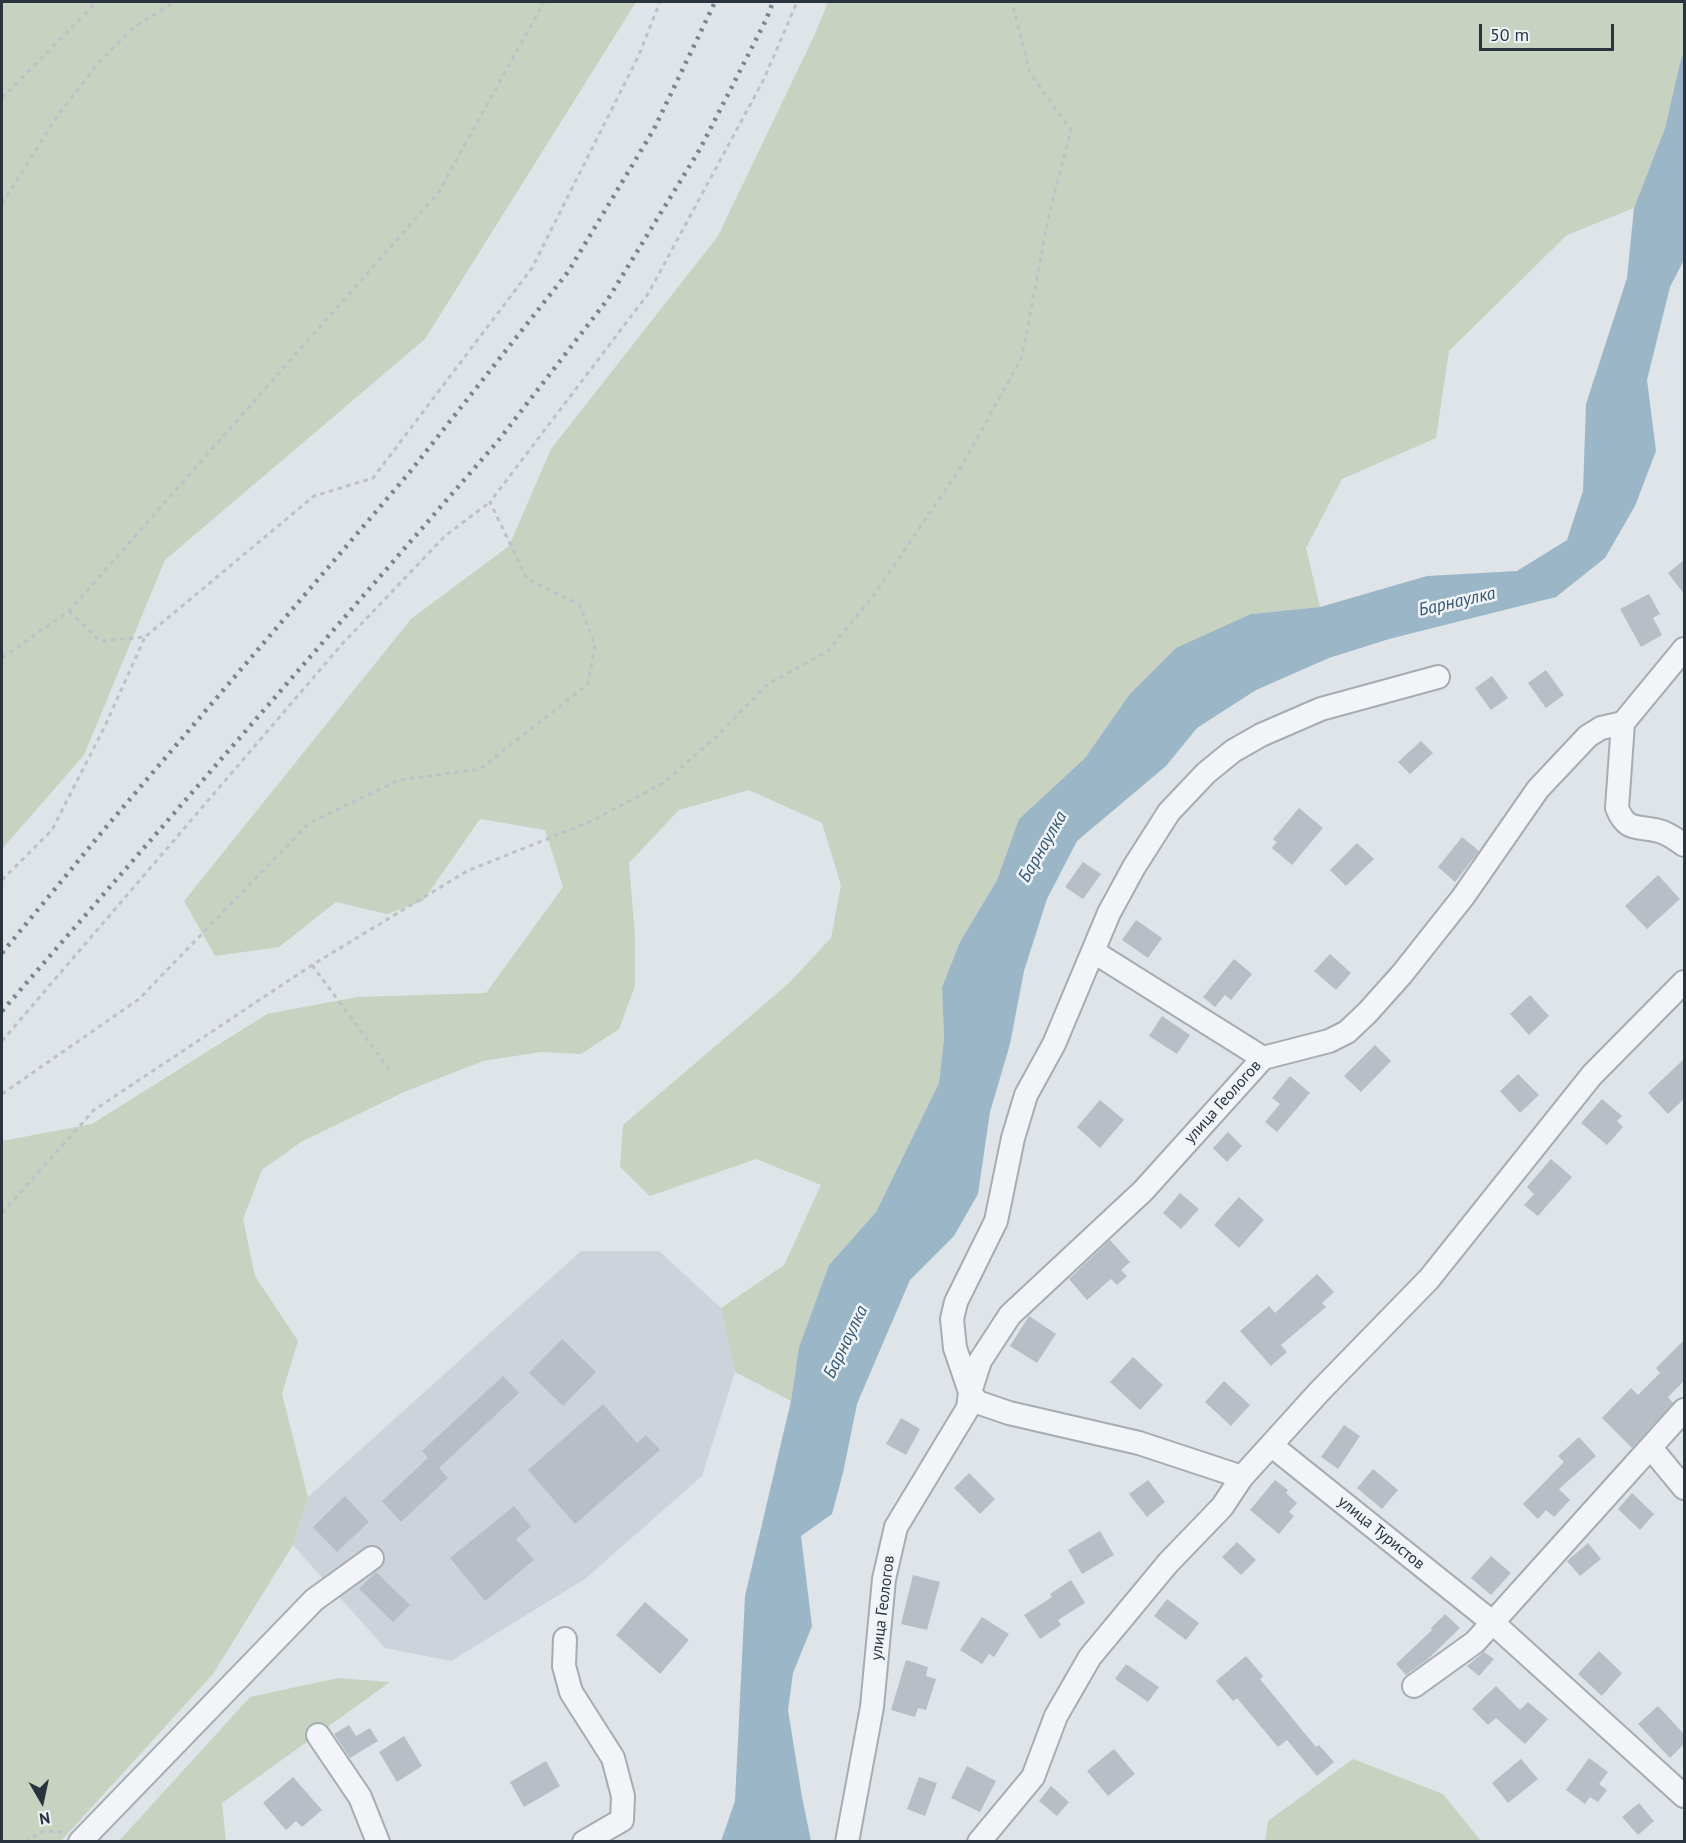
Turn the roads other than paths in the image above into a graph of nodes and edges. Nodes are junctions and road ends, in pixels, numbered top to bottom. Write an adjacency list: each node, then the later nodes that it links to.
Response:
1 (1684, 650): 3 (street)
2 (1438, 677): 5 (street)
3 (1623, 723): 4 (street); 7 (street, улица Геологов)
4 (1684, 845)
5 (1094, 952): 7 (street); 8 (street)
6 (1684, 982): 10 (street)
7 (1263, 1058): 8 (street, улица Геологов)
8 (970, 1392): 12 (street); 23 (street, улица Геологов)
9 (1684, 1410): 11 (street)
10 (1271, 1445): 12 (street); 15 (street, улица Туристов)
11 (1651, 1448): 13 (street); 15 (street)
12 (1242, 1477): 24 (street)
13 (1684, 1488)
14 (372, 1558): 20 (street)
15 (1492, 1622): 17 (street); 19 (street, улица Туристов)
16 (565, 1639): 22 (street)
17 (1414, 1686)
18 (318, 1735): 21 (street)
19 (1684, 1796)
20 (84, 1837)
21 (378, 1842)
22 (584, 1842)
23 (848, 1842)
24 (979, 1842)

